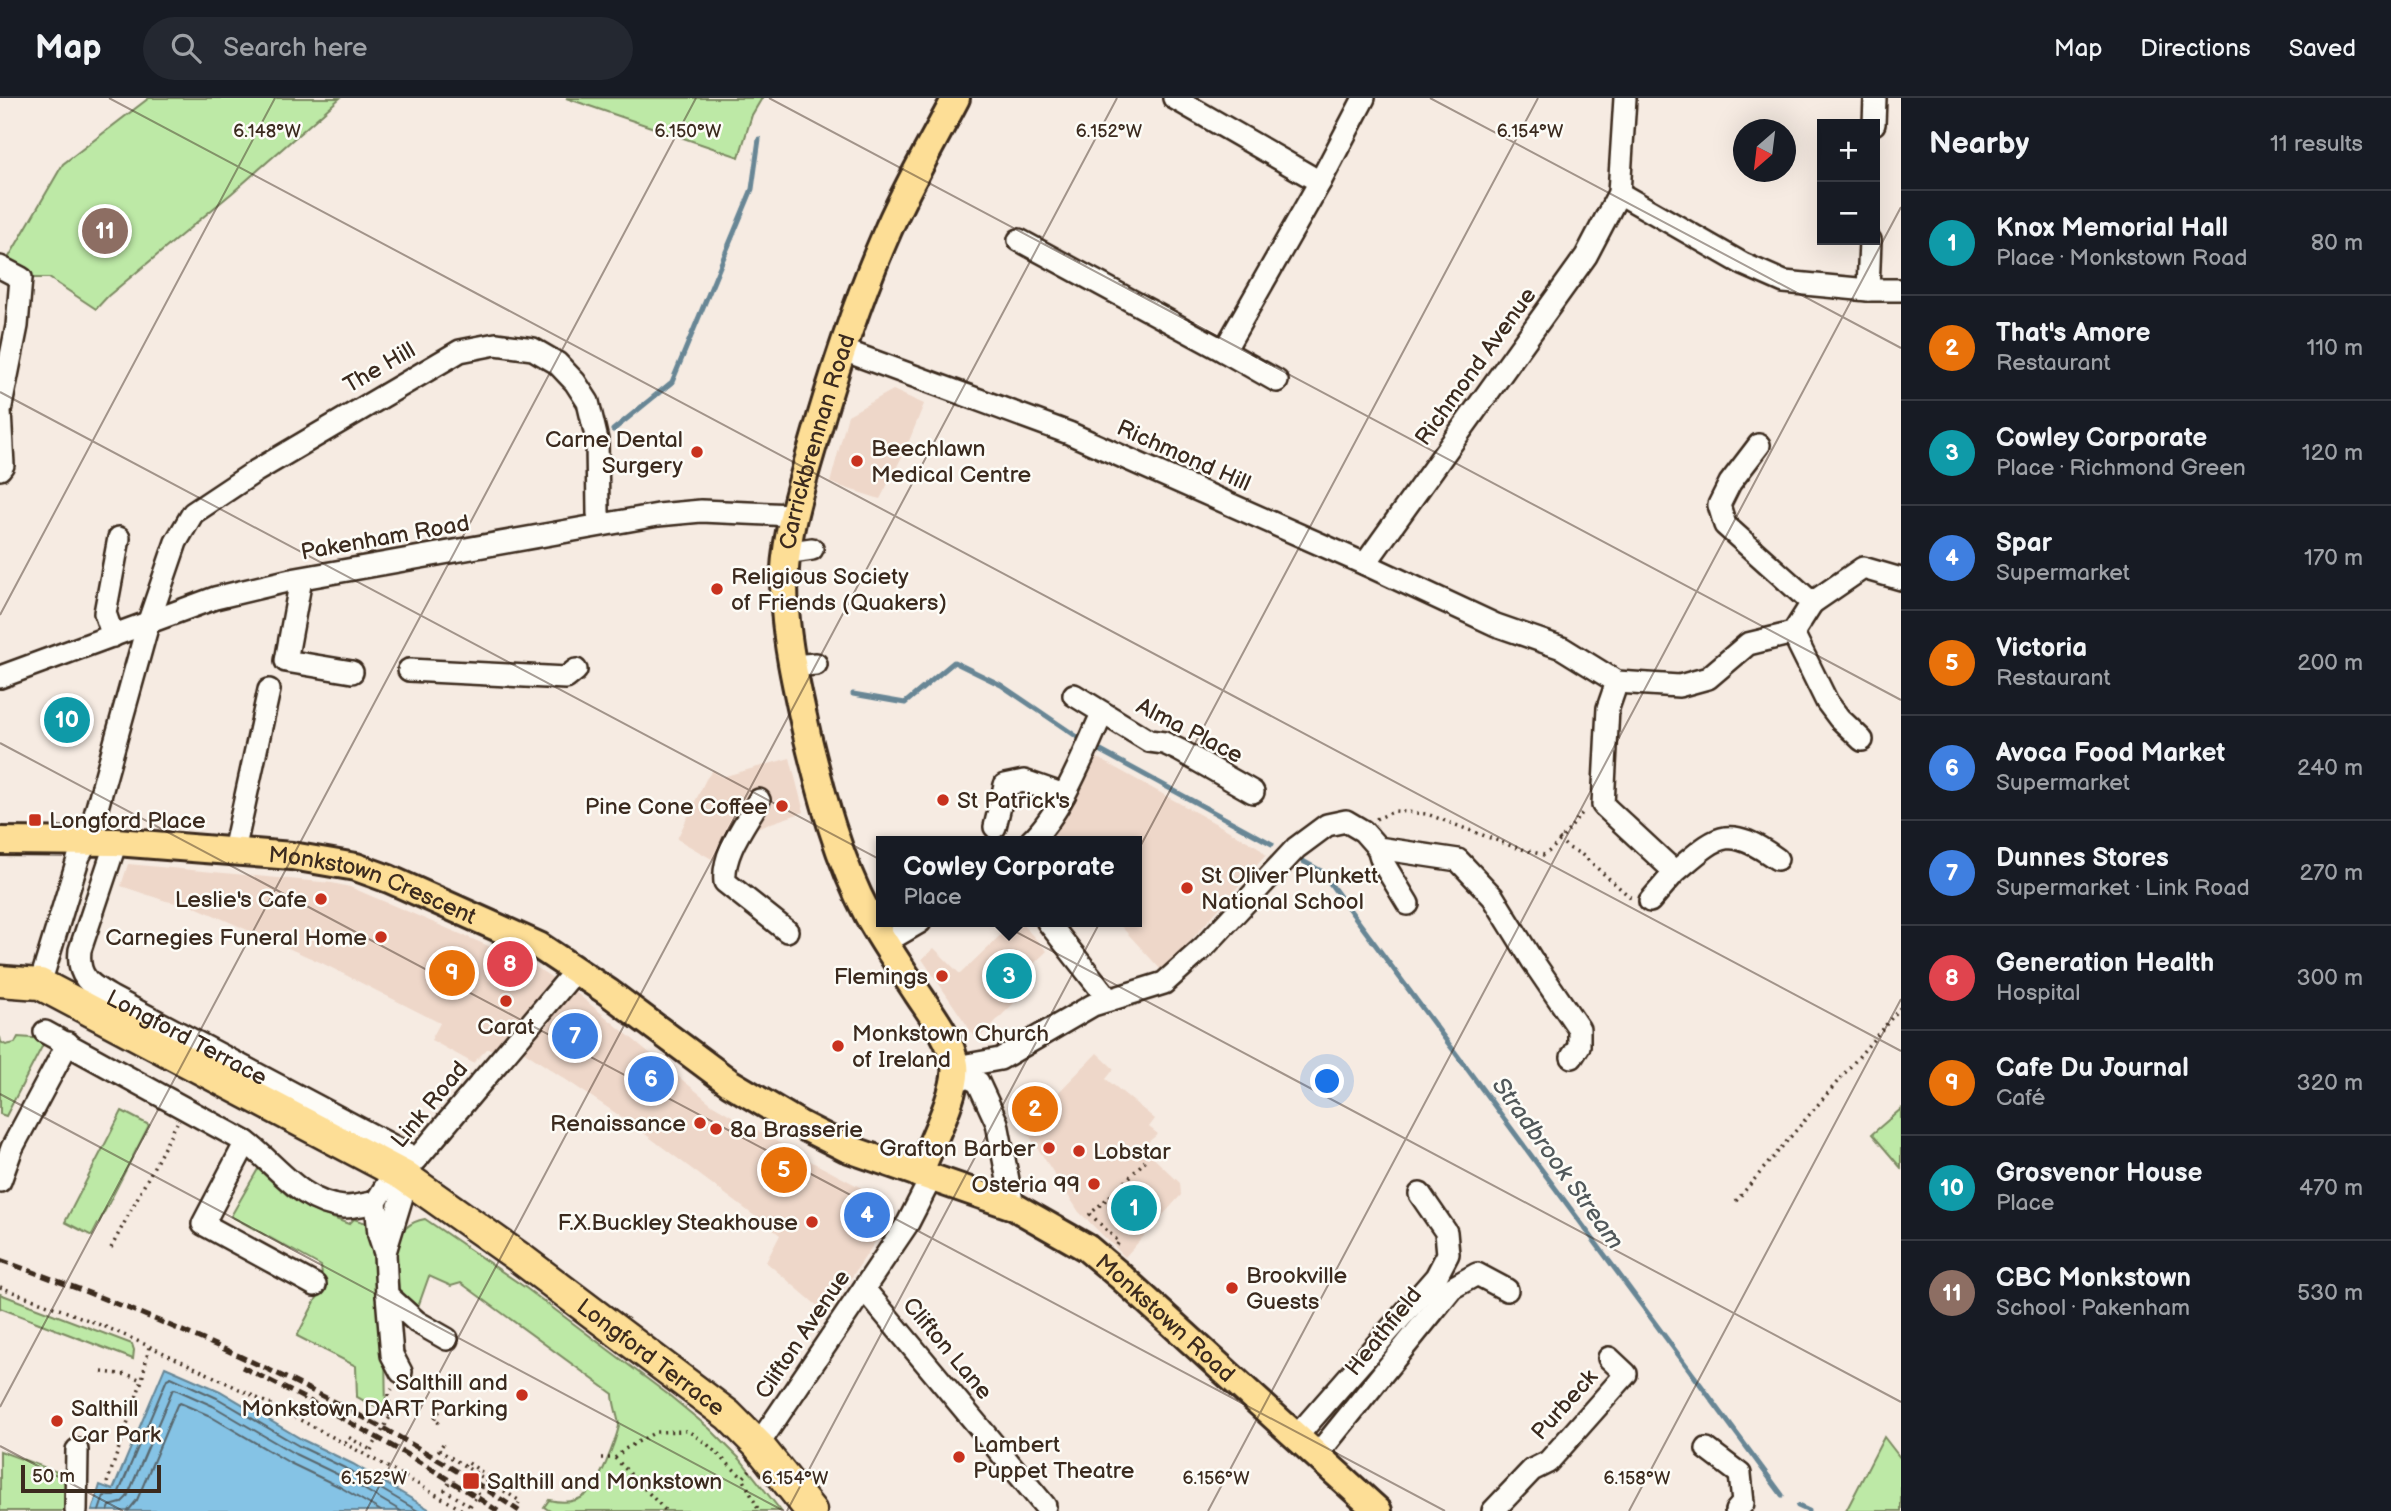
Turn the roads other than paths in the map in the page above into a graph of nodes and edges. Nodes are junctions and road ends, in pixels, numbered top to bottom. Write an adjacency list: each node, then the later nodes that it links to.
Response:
1 (956, 98): 14 (main road, Carrickbrennan Road)
2 (1174, 98): 7 (street)
3 (1364, 98): 7 (street)
4 (1625, 98): 8 (street, Richmond Avenue)
5 (1875, 98): 6 (street)
6 (1874, 119)
7 (1320, 182): 15 (street)
8 (1619, 193): 12 (street); 24 (street, Richmond Avenue)
9 (1019, 240): 15 (street)
10 (1870, 245): 12 (street)
11 (0, 268): 18 (street)
12 (1868, 290): 13 (street)
13 (1901, 290)
14 (843, 350): 19 (main road, Carrickbrennan Road); 24 (street, Richmond Hill)
15 (1224, 351): 16 (street)
16 (1277, 381)
17 (1759, 444): 27 (street)
18 (0, 469)
19 (792, 515): 20 (street, Pakenham Road); 23 (main road, Carrickbrennan Road)
20 (601, 524): 25 (street, Pakenham Road); 28 (street, The Hill)
21 (119, 538): 30 (street)
22 (812, 549): 23 (street)
23 (785, 553): 57 (main road, Carrickbrennan Road)
24 (1365, 564): 35 (street, Richmond Hill)
25 (301, 579): 28 (street, Pakenham Road); 33 (street)
26 (1901, 579): 27 (street)
27 (1812, 603): 29 (street)
28 (148, 624): 30 (street, Pakenham Road); 45 (street, The Hill)
29 (1793, 633): 35 (street); 39 (street)
30 (113, 636): 34 (street, Pakenham Road)
31 (409, 670): 32 (street)
32 (576, 670)
33 (352, 671)
34 (0, 677)
35 (1617, 682): 51 (street)
36 (269, 690): 49 (street)
37 (1074, 695): 38 (street, Alma Place)
38 (1102, 714): 40 (street, Alma Place); 41 (street, Alma Place)
39 (1862, 740)
40 (1253, 792)
41 (1064, 795): 43 (street); 44 (street, Alma Place)
42 (758, 800): 56 (street)
43 (995, 827)
44 (1039, 836)
45 (88, 840): 46 (main road); 47 (main road, Monkstown Crescent); 60 (street)
46 (0, 841)
47 (116, 842): 49 (main road, Monkstown Crescent); 68 (street, Longford Terrace)
48 (1378, 848): 53 (street); 61 (street); 64 (street)
49 (234, 851): 58 (main road, Monkstown Crescent)
50 (1777, 859): 51 (street)
51 (1675, 872): 52 (street)
52 (1650, 901)
53 (1408, 904)
54 (911, 927): 57 (street)
55 (1052, 927): 61 (street)
56 (787, 931)
57 (884, 943): 65 (main road, Carrickbrennan Road)
58 (576, 970): 68 (street, Link Road); 69 (main road, Monkstown Crescent)
59 (0, 981): 60 (highway)
60 (40, 984): 68 (highway)
61 (1109, 1000): 65 (street)
62 (45, 1032): 63 (street)
63 (68, 1043): 66 (street); 67 (street)
64 (1572, 1057)
65 (956, 1067): 69 (main road); 73 (street, Carrickbrennan Road)
66 (246, 1142): 72 (street); 75 (street)
67 (6, 1146): 70 (street)
68 (411, 1168): 72 (street, Link Road); 74 (street); 86 (highway, Longford Terrace)
69 (925, 1176): 73 (main road, Monkstown Road); 76 (street, Clifton Avenue)
70 (0, 1181)
71 (1420, 1194): 82 (street)
72 (376, 1202): 74 (street)
73 (1013, 1206): 82 (main road, Monkstown Road)
74 (384, 1253): 78 (street)
75 (315, 1285)
76 (864, 1289): 86 (street, Clifton Avenue); 87 (street, Clifton Lane)
77 (1507, 1290): 85 (street, Heathfield)
78 (387, 1295): 79 (street); 79 (street)
79 (424, 1326): 80 (street)
80 (447, 1339)
81 (1609, 1358): 91 (street, Purbeck)
82 (1296, 1437): 85 (main road, Monkstown Road)
83 (1707, 1449): 92 (street)
84 (77, 1450): 88 (street)
85 (1317, 1455): 90 (main road, Monkstown Road)
86 (755, 1457): 89 (highway, Longford Terrace)
87 (1045, 1506)
88 (76, 1511)
89 (811, 1511)
90 (1378, 1511)
91 (1493, 1511)
92 (1736, 1511)

